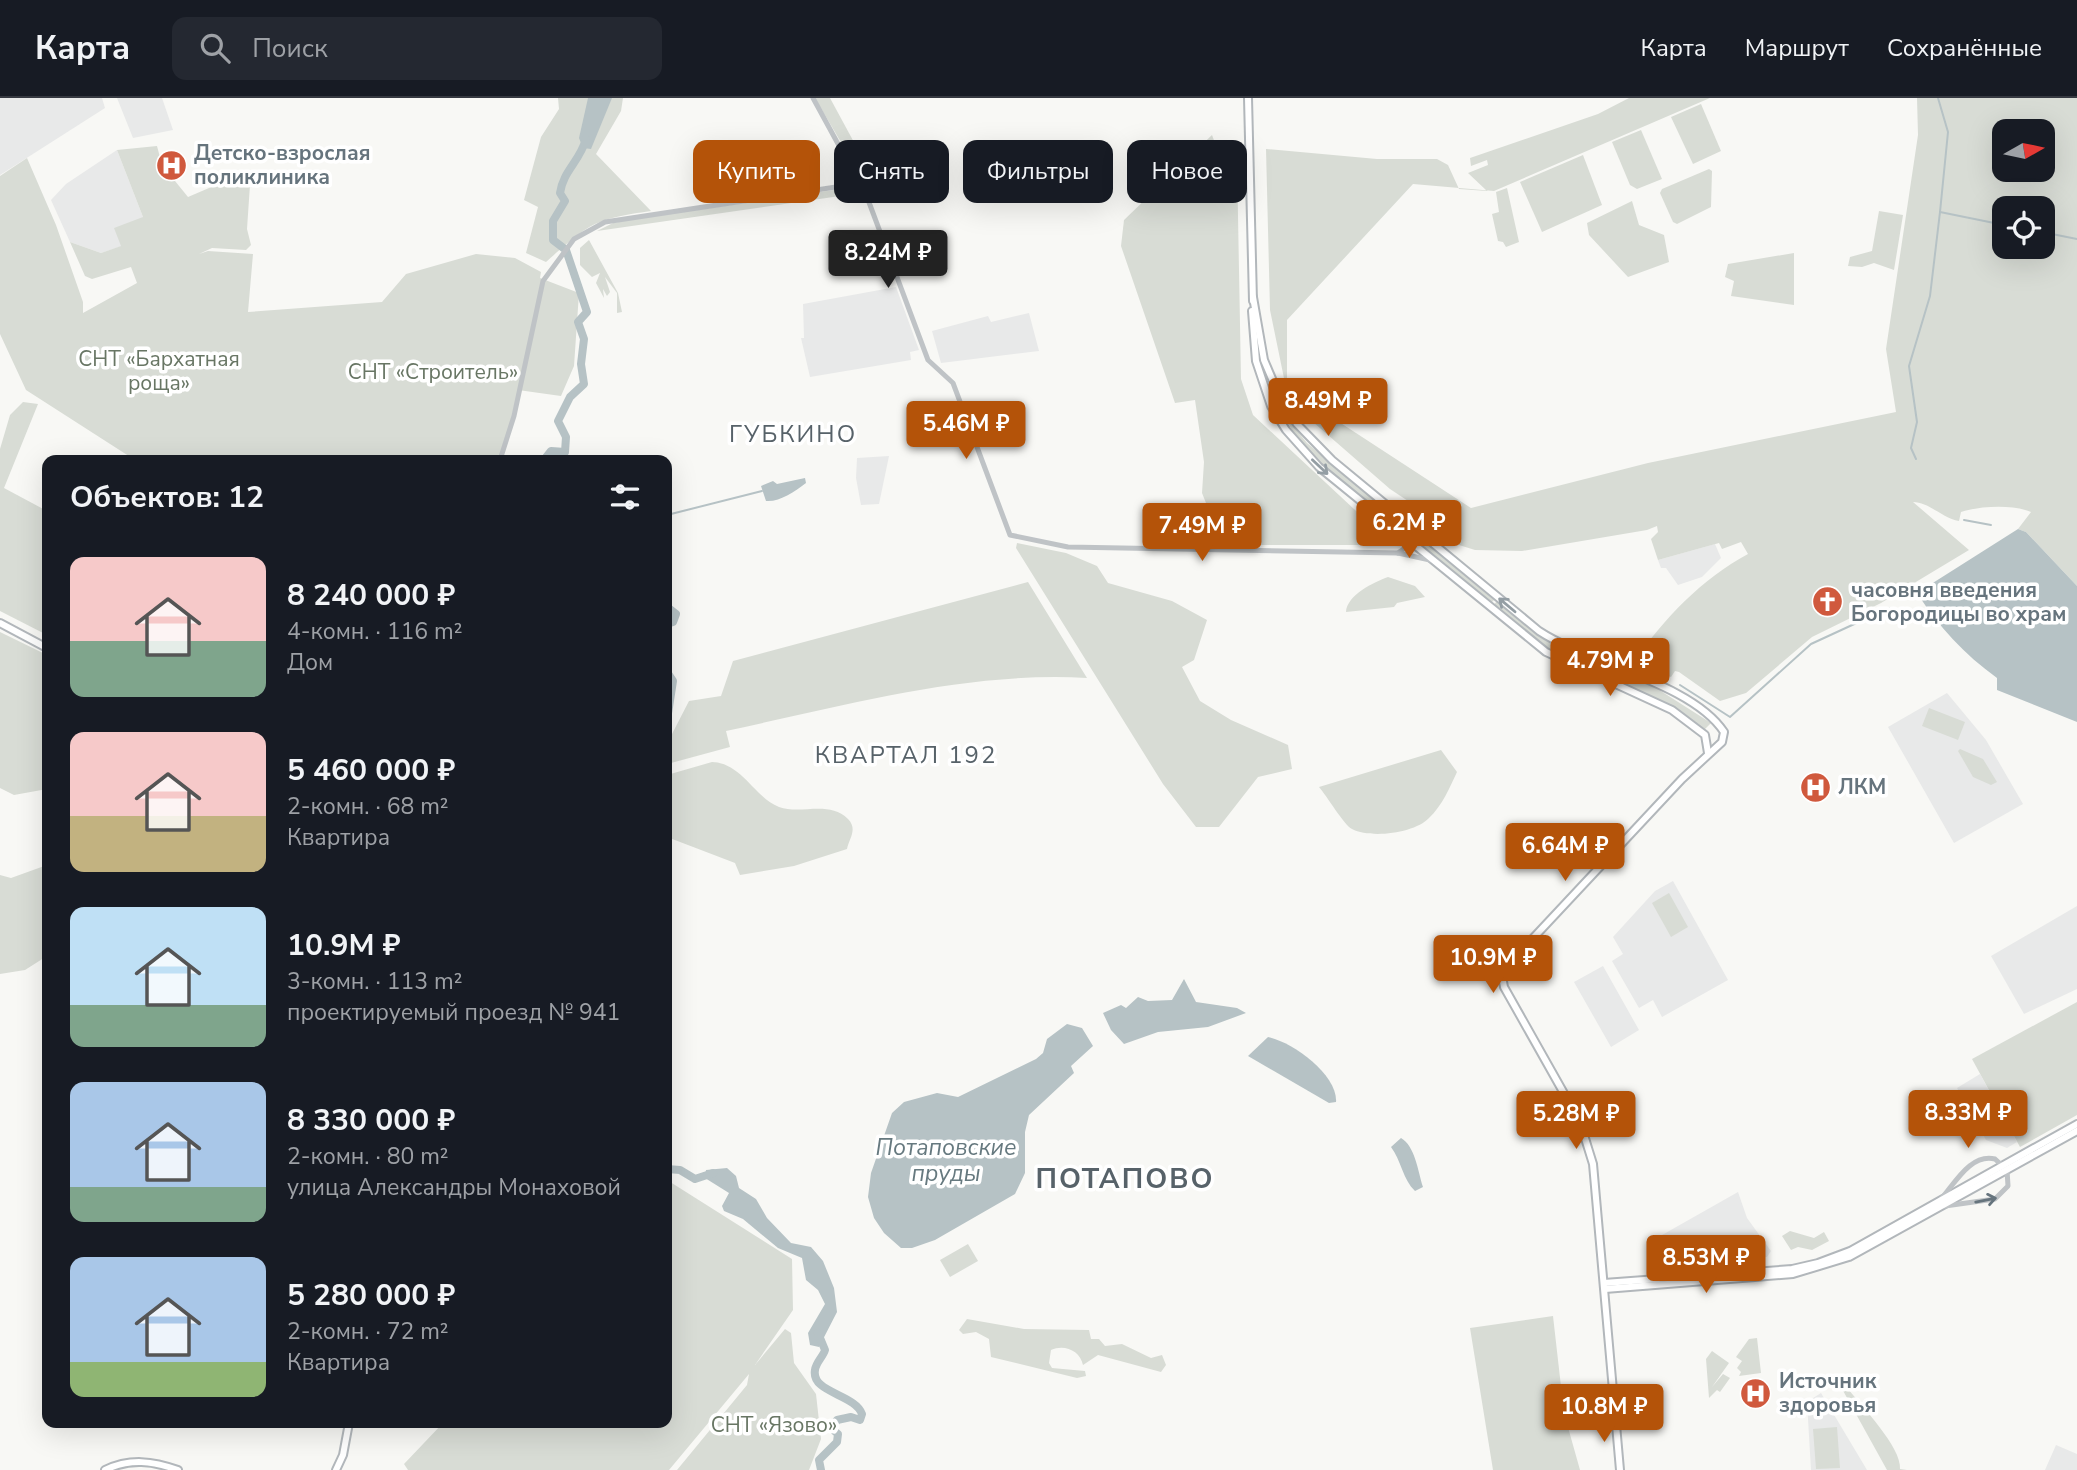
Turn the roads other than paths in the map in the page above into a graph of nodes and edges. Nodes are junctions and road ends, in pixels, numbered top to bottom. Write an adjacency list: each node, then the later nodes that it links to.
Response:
1 (813, 98): 3 (street)
2 (1248, 98): 6 (main road)
3 (837, 140)
4 (834, 187): 7 (street)
5 (868, 203): 9 (street)
6 (1253, 297): 8 (main road, one-way to 8); 13 (main road, one-way to 6)
7 (502, 455)
8 (1402, 536): 9 (street); 10 (main road)
9 (1398, 553): 10 (street)
10 (1434, 562): 13 (main road)
11 (0, 623): 12 (main road)
12 (42, 645)
13 (1708, 752): 18 (main road)
14 (2077, 1124): 16 (main road)
15 (2077, 1131): 16 (main road)
16 (2006, 1167): 17 (main road); 17 (street); 17 (street, one-way to 16)
17 (1940, 1204): 18 (main road)
18 (1604, 1286): 23 (main road)
19 (348, 1428): 22 (main road)
20 (106, 1470): 21 (main road)
21 (178, 1470)
22 (336, 1470)
23 (1620, 1470)

